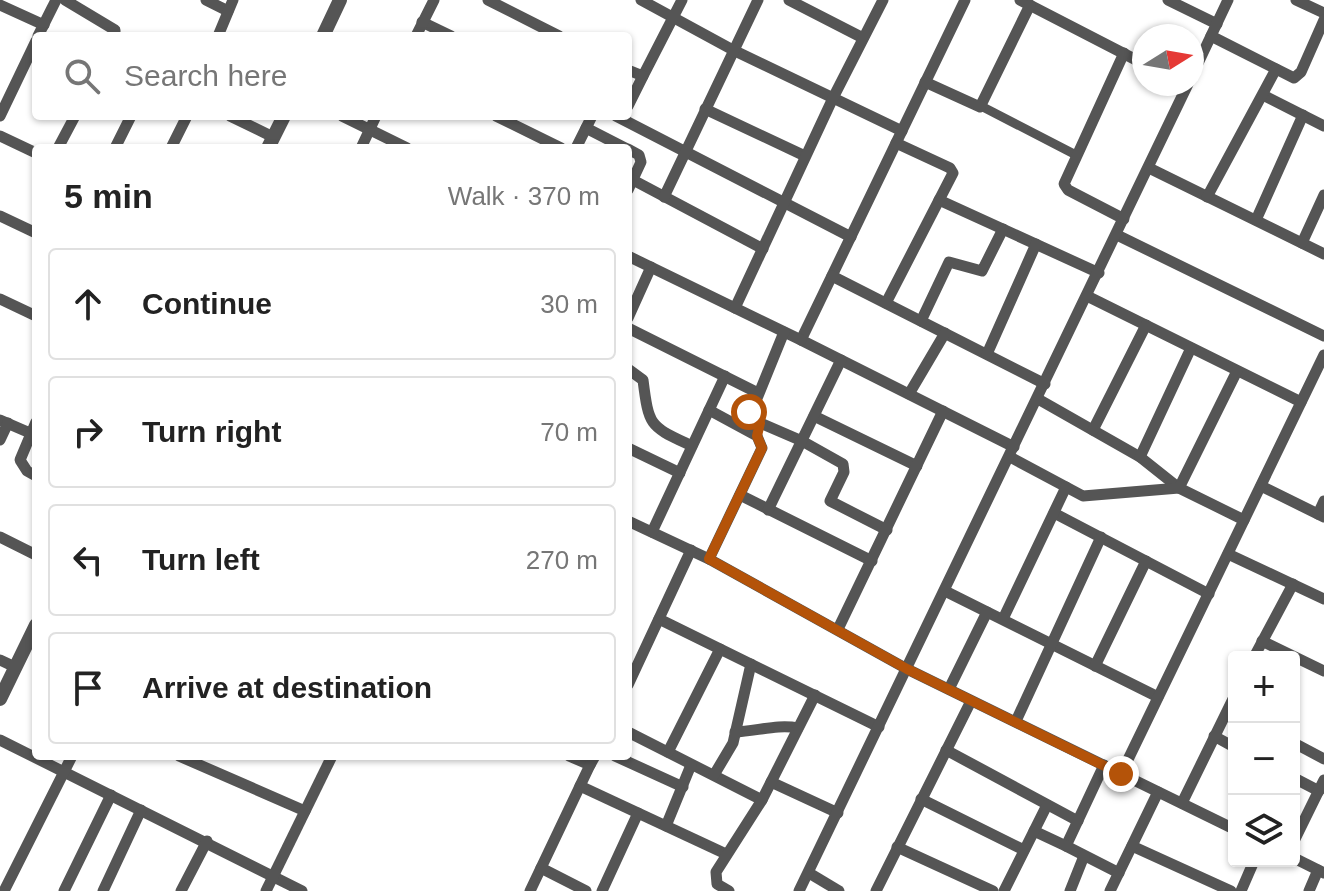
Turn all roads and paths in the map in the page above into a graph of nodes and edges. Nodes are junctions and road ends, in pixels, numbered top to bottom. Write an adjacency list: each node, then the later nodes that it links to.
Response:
1 (56, 0): 25 (street)
2 (65, 0): 26 (street)
3 (206, 0): 18 (street)
4 (340, 0): 28 (street)
5 (434, 0): 22 (street)
6 (488, 0): 31 (street)
7 (641, 0): 20 (street)
8 (682, 0): 20 (street)
9 (758, 0): 35 (street)
10 (789, 0): 33 (street)
11 (883, 0): 33 (street)
12 (965, 0): 42 (street)
13 (1168, 0): 23 (street)
14 (1228, 0): 23 (street)
15 (1302, 1): 19 (street)
16 (1025, 2): 37 (street); 47 (street)
17 (0, 5): 24 (street)
18 (230, 5): 27 (street)
19 (1324, 13)
20 (673, 17): 35 (street); 41 (street)
21 (1324, 20): 39 (street)
22 (422, 22): 29 (street); 30 (street)
23 (1217, 24): 32 (street)
24 (36, 32)
25 (40, 32)
26 (115, 32)
27 (220, 32)
28 (325, 32)
29 (418, 32)
30 (443, 32)
31 (551, 32)
32 (1211, 36): 36 (street); 39 (street)
33 (863, 38): 46 (street)
34 (32, 49): 50 (street)
35 (733, 50): 46 (street); 48 (street)
36 (1204, 50)
37 (1124, 53): 38 (street); 81 (street)
38 (1132, 57)
39 (1276, 69): 43 (street)
40 (632, 72): 41 (street)
41 (643, 76): 45 (street)
42 (925, 82): 47 (street); 65 (street)
43 (1263, 95): 49 (street); 88 (street)
44 (1182, 96): 83 (street)
45 (632, 98)
46 (833, 98): 65 (street); 82 (street)
47 (981, 106): 81 (street)
48 (705, 109): 79 (street); 82 (street)
49 (1303, 115): 62 (street); 93 (street)
50 (0, 116)
51 (73, 120): 70 (street)
52 (129, 120): 71 (street)
53 (185, 120): 72 (street)
54 (236, 120): 68 (street)
55 (282, 120): 68 (street)
56 (350, 120): 64 (street)
57 (374, 120): 64 (street)
58 (504, 120): 75 (street)
59 (590, 120): 63 (street)
60 (619, 120): 67 (street)
61 (626, 120): 79 (street)
62 (1324, 125)
63 (586, 128): 67 (street); 76 (street)
64 (369, 130): 73 (street); 74 (street)
65 (902, 131): 69 (street)
66 (0, 136): 78 (street)
67 (610, 141): 77 (street)
68 (271, 142)
69 (896, 143): 89 (street); 97 (street)
70 (60, 144)
71 (117, 144)
72 (173, 144)
73 (363, 144)
74 (399, 144)
75 (553, 144)
76 (578, 144)
77 (616, 144)
78 (32, 151)
79 (684, 151): 87 (street); 90 (street)
80 (632, 153): 84 (street)
81 (1076, 155): 92 (street)
82 (805, 156): 90 (street)
83 (1149, 168): 88 (street); 92 (street)
84 (632, 180)
85 (632, 186): 87 (street)
86 (1324, 195): 98 (street)
87 (664, 197): 100 (street)
88 (1207, 197): 93 (street)
89 (939, 200): 94 (street); 108 (street)
90 (783, 205): 97 (street); 100 (street)
91 (0, 216): 95 (street)
92 (1124, 219): 96 (street)
93 (1256, 220): 98 (street)
94 (1003, 229): 99 (street); 112 (street)
95 (32, 231)
96 (1117, 235): 104 (street); 117 (street)
97 (851, 237): 105 (street)
98 (1302, 243): 101 (street)
99 (1036, 244): 104 (street); 120 (street)
100 (763, 249): 109 (street)
101 (1324, 254)
102 (632, 258): 103 (street)
103 (651, 267): 109 (street); 110 (street)
104 (1099, 273): 106 (street)
105 (832, 276): 108 (street); 118 (street)
106 (1087, 296): 113 (street); 126 (street)
107 (0, 299): 111 (street)
108 (886, 303): 112 (street)
109 (735, 308): 115 (street)
110 (632, 309)
111 (32, 314)
112 (921, 321): 116 (street)
113 (1146, 325): 119 (street); 137 (street)
114 (632, 330): 125 (street)
115 (784, 332): 118 (street); 127 (street)
116 (945, 333): 120 (street); 128 (street)
117 (1324, 336)
118 (801, 340): 122 (street)
119 (1191, 348): 123 (street); 145 (street)
120 (987, 354): 126 (street)
121 (1324, 355): 130 (street)
122 (841, 360): 128 (street); 133 (street)
123 (1237, 371): 130 (street); 151 (street)
124 (632, 372): 142 (street)
125 (725, 376): 127 (street); 131 (street)
126 (1045, 384): 129 (street)
127 (758, 393): 135 (street)
128 (909, 394): 132 (street)
129 (1038, 399): 137 (street); 144 (street)
130 (1301, 402): 149 (street)
131 (709, 410): 139 (street); 142 (street)
132 (943, 411): 144 (street); 146 (street)
133 (814, 416): 141 (street); 146 (street)
134 (4, 421): 136 (street); 140 (street)
135 (760, 423): 139 (street); 141 (street)
136 (32, 428)
137 (1093, 430): 145 (street)
138 (32, 431): 147 (street)
139 (757, 436): 152 (street)
140 (0, 440)
141 (802, 441): 154 (street); 159 (street)
142 (692, 446): 148 (street)
143 (632, 450): 148 (street)
144 (1012, 452): 150 (street); 170 (street)
145 (1140, 457): 151 (street)
146 (917, 466): 159 (street)
147 (32, 473)
148 (680, 473): 160 (street)
149 (1261, 486): 156 (street); 157 (street)
150 (1066, 487): 151 (street); 155 (street)
151 (1179, 488): 157 (street)
152 (740, 495): 154 (street); 166 (street)
153 (1324, 501): 156 (street)
154 (768, 510): 167 (street)
155 (1054, 513): 162 (street); 175 (street)
156 (1321, 515)
157 (1244, 520): 165 (street)
158 (632, 523): 160 (street)
159 (887, 530): 167 (street)
160 (652, 532): 163 (street)
161 (0, 537): 164 (street)
162 (1101, 537): 168 (street); 179 (street)
163 (691, 550): 166 (street); 174 (street)
164 (32, 553)
165 (1228, 554): 169 (street); 171 (street)
166 (709, 559): 176 (street)
167 (872, 561): 176 (street)
168 (1146, 561): 171 (street); 184 (street)
169 (1293, 584): 172 (street); 178 (street)
170 (945, 591): 173 (street); 186 (street)
171 (1209, 594): 191 (street)
172 (1324, 599)
173 (987, 612): 175 (street); 189 (street)
174 (659, 619): 180 (street); 188 (street)
175 (1003, 619): 179 (street)
176 (838, 629): 186 (street)
177 (32, 633): 185 (street)
178 (1262, 641): 181 (street); 187 (street)
179 (1051, 644): 184 (street); 195 (street)
180 (720, 649): 183 (street); 205 (street)
181 (1257, 651)
182 (0, 660): 185 (street)
183 (751, 664): 190 (street); 198 (street)
184 (1095, 666): 191 (street)
185 (15, 667): 192 (street)
186 (907, 669): 189 (street); 196 (street)
187 (1324, 671)
188 (632, 676)
189 (949, 689): 193 (street)
190 (815, 695): 196 (street); 197 (street)
191 (1158, 697): 217 (street)
192 (0, 699)
193 (971, 701): 195 (street); 204 (street)
194 (1228, 709): 200 (street)
195 (1016, 721): 215 (street)
196 (879, 727): 233 (street)
197 (798, 728): 198 (street); 220 (street)
198 (735, 732): 218 (street)
199 (632, 734): 205 (street)
200 (1214, 736): 202 (street); 228 (street)
201 (0, 740): 206 (street)
202 (1228, 744)
203 (1300, 746): 207 (street)
204 (946, 750): 226 (street); 229 (street)
205 (668, 752): 214 (street)
206 (32, 756)
207 (1324, 759)
208 (40, 760): 216 (street)
209 (70, 760): 216 (street)
210 (196, 760): 231 (street)
211 (330, 760): 231 (street)
212 (624, 760): 223 (street)
213 (593, 761): 222 (street)
214 (691, 765): 218 (street); 223 (street)
215 (1104, 765): 217 (street); 234 (street)
216 (64, 772): 225 (street); 255 (street)
217 (1121, 774): 224 (street)
218 (714, 775): 227 (street)
219 (1300, 780): 221 (street)
220 (771, 782): 227 (street); 233 (street)
221 (1321, 785): 237 (street)
222 (580, 786): 232 (street); 248 (street)
223 (683, 787): 235 (street)
224 (1158, 792): 228 (street); 241 (street)
225 (111, 795): 230 (street); 256 (street)
226 (921, 799): 242 (street); 243 (street)
227 (762, 800): 244 (street)
228 (1182, 803): 236 (street)
229 (1047, 805): 234 (street); 238 (street)
230 (141, 810): 239 (street); 257 (street)
231 (305, 811): 252 (street)
232 (638, 813): 235 (street); 263 (street)
233 (838, 813): 250 (street)
234 (1078, 821): 240 (street)
235 (666, 826): 244 (street)
236 (1228, 826)
237 (1300, 829)
238 (1034, 831): 240 (street); 243 (street)
239 (207, 841): 252 (street); 258 (street)
240 (1066, 846): 245 (street)
241 (1132, 846): 251 (street); 270 (street)
242 (897, 847): 266 (street); 267 (street)
243 (1024, 850): 268 (street)
244 (726, 854): 253 (street)
245 (1084, 856): 251 (street); 269 (street)
246 (1300, 861): 249 (street)
247 (1251, 867): 271 (street)
248 (541, 868): 261 (street); 262 (street)
249 (1321, 871): 272 (street)
250 (809, 873): 264 (street); 265 (street)
251 (1119, 873): 254 (street)
252 (272, 876): 259 (street); 260 (street)
253 (723, 890)
254 (1112, 890)
255 (4, 891)
256 (64, 891)
257 (103, 891)
258 (181, 891)
259 (266, 891)
260 (302, 891)
261 (530, 891)
262 (586, 891)
263 (602, 891)
264 (799, 891)
265 (839, 891)
266 (876, 891)
267 (993, 891)
268 (1004, 891)
269 (1070, 891)
270 (1231, 891)
271 (1241, 891)
272 (1309, 891)

